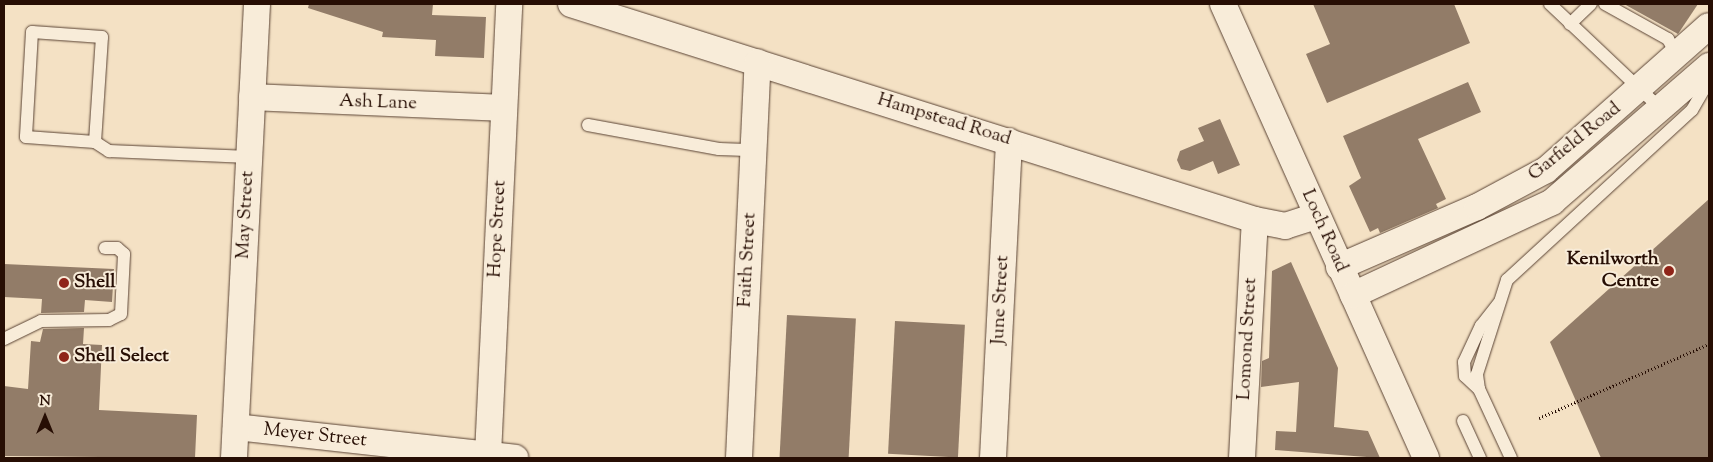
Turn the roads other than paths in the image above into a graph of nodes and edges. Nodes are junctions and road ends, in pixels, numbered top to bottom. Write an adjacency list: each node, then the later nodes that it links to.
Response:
1 (257, 4): 15 (street, May Street)
2 (509, 4): 16 (street, Hope Street)
3 (571, 4): 11 (street, Hampstead Road)
4 (1223, 4): 23 (street, Loch Road)
5 (1550, 4): 8 (lane)
6 (1591, 4): 8 (lane)
7 (1605, 4): 10 (lane)
8 (1570, 24): 14 (lane)
9 (1709, 26): 10 (street, Garfield Road)
10 (1677, 55): 14 (street, Garfield Road)
11 (758, 62): 19 (street, Hampstead Road); 21 (street, Faith Street)
12 (1709, 66): 17 (street, Garfield Road)
13 (1709, 80): 39 (lane)
14 (1639, 89): 17 (lane); 26 (street, Garfield Road)
15 (252, 97): 16 (street, Ash Lane); 22 (street, May Street)
16 (504, 108): 31 (street, Hope Street)
17 (1660, 108): 27 (street, Garfield Road)
18 (588, 125): 21 (lane)
19 (1009, 141): 24 (street, Hampstead Road); 35 (street, June Street)
20 (95, 142): 20 (lane); 22 (lane)
21 (754, 150): 34 (street, Faith Street)
22 (249, 157): 30 (street, May Street)
23 (1316, 216): 24 (street, Hampstead Road); 26 (street, Loch Road)
24 (1255, 220): 36 (street, Lomond Street)
25 (105, 248): 28 (lane)
26 (1340, 267): 27 (street, Loch Road)
27 (1352, 295): 37 (street, Loch Road)
28 (4, 339)
29 (1463, 421): 38 (lane)
30 (236, 427): 31 (street, Meyer Street); 32 (street, Meyer Street)
31 (488, 455): 33 (street, Meyer Street)
32 (234, 458)
33 (515, 458)
34 (739, 458)
35 (993, 458)
36 (1242, 458)
37 (1426, 458)
38 (1480, 458)
39 (1511, 458)

